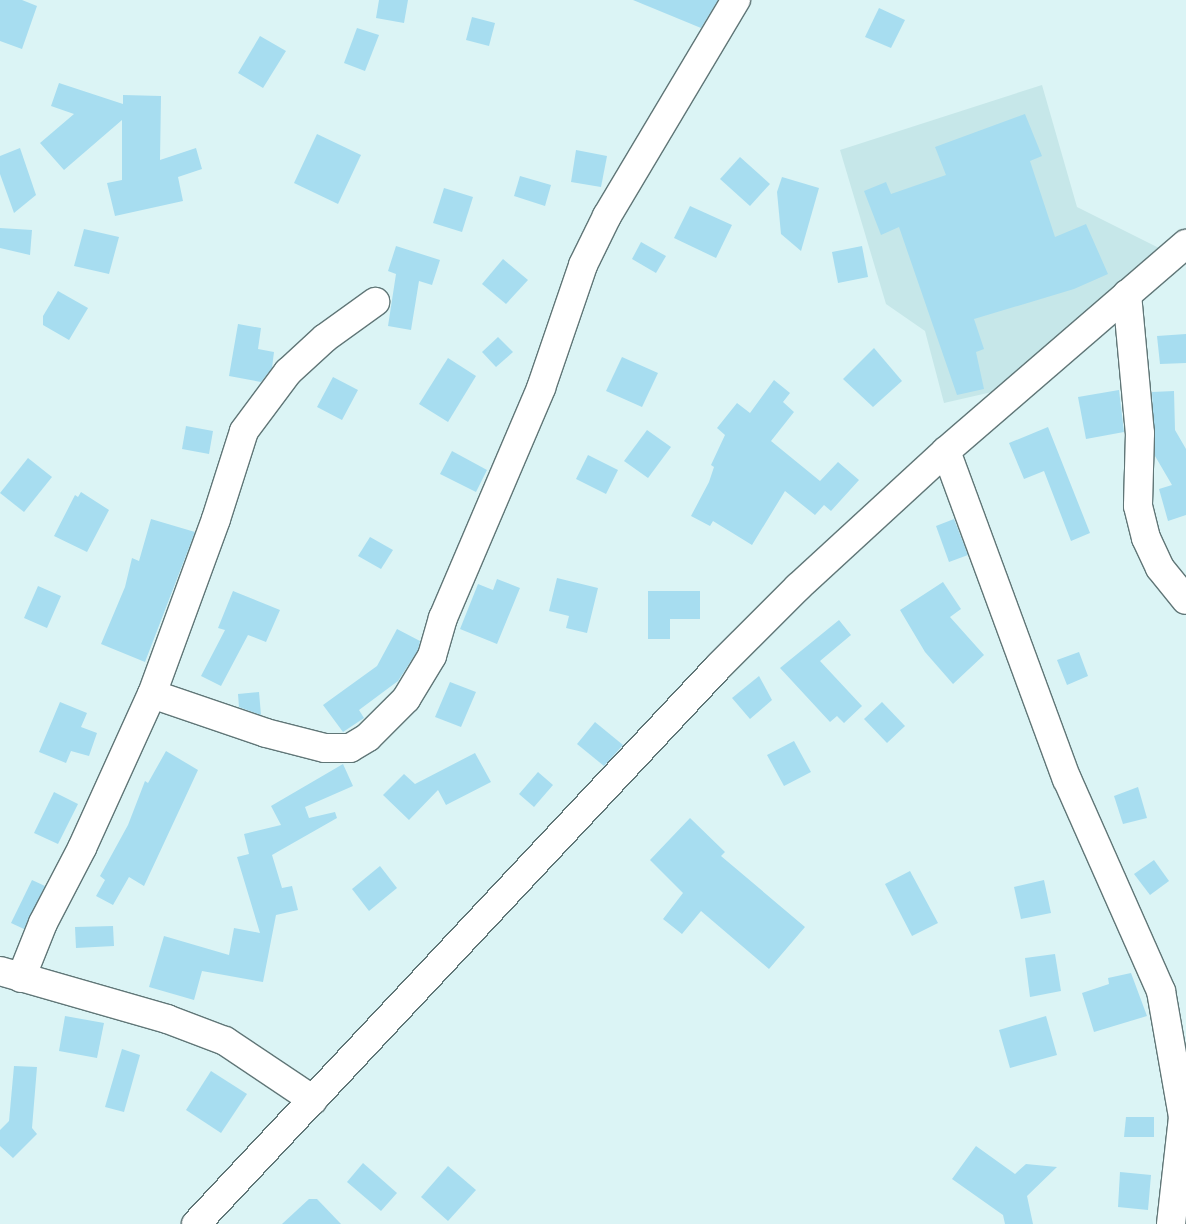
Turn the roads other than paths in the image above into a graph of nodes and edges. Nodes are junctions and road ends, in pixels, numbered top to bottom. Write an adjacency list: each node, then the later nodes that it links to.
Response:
1 (736, 0): 7 (street)
2 (1186, 244): 3 (street)
3 (1127, 294): 5 (street); 6 (street)
4 (375, 302): 7 (street)
5 (946, 451): 9 (street); 11 (street)
6 (1186, 600)
7 (152, 694): 8 (street)
8 (11, 975): 9 (street)
9 (313, 1100): 10 (street)
10 (196, 1224)
11 (1171, 1224)

